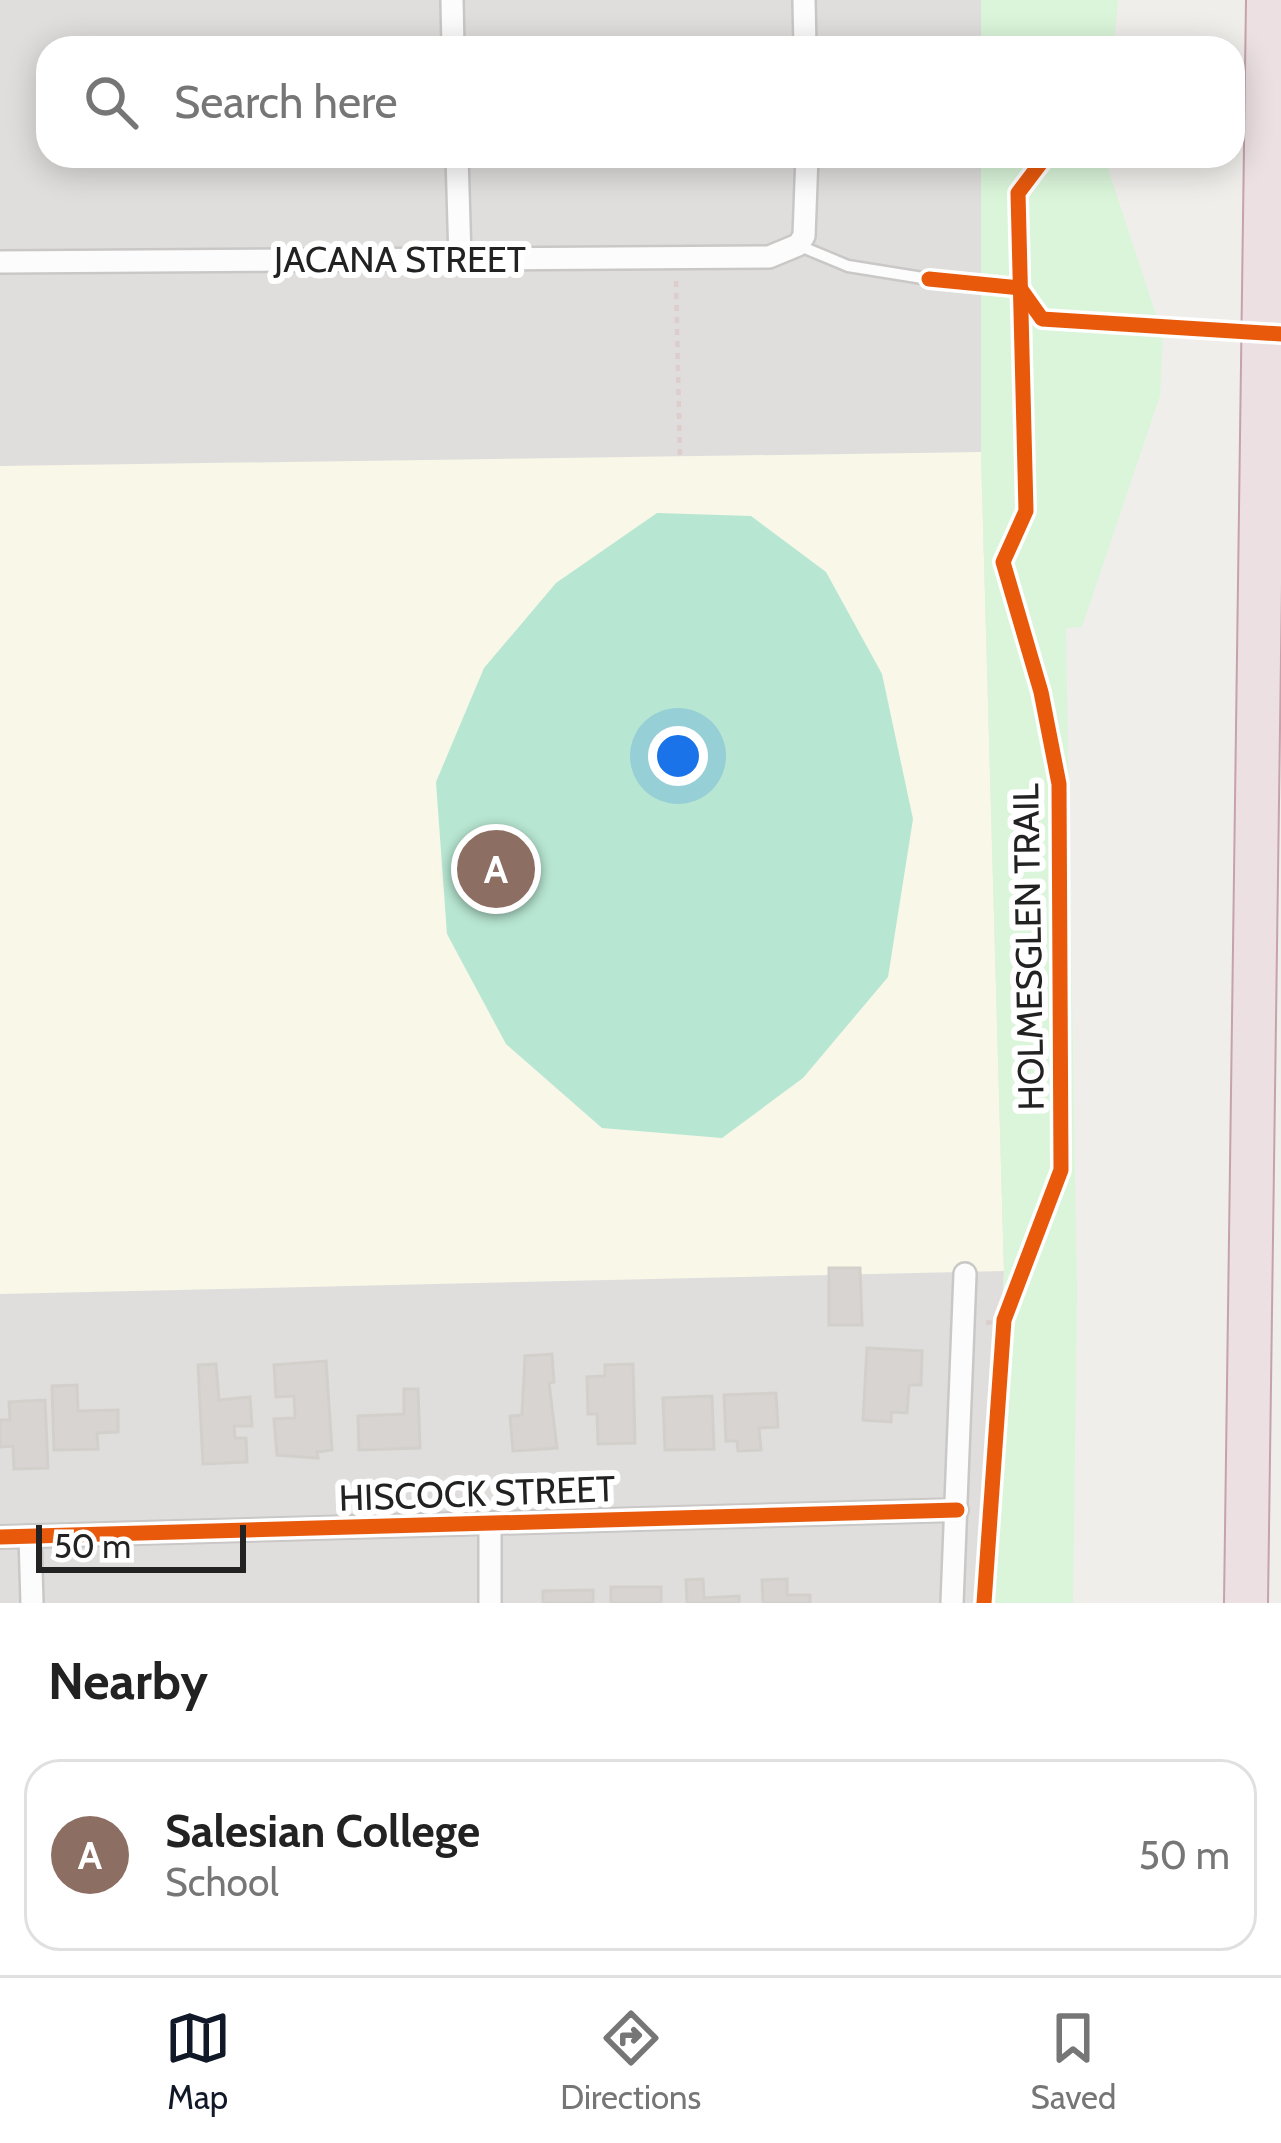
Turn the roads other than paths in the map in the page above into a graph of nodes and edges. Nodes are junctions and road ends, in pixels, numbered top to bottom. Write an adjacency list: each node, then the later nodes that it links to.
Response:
1 (452, 0): 4 (street)
2 (804, 0): 5 (street)
3 (1268, 0): 20 (highway)
4 (453, 36)
5 (805, 36)
6 (457, 168): 9 (street)
7 (807, 168): 8 (street)
8 (798, 245): 9 (street, JACANA STREET); 11 (lane)
9 (460, 258): 10 (street, JACANA STREET)
10 (0, 262)
11 (929, 279)
12 (965, 1274): 13 (street)
13 (957, 1510): 14 (street, HISCOCK STREET); 19 (street)
14 (490, 1524): 15 (street, HISCOCK STREET); 18 (street)
15 (30, 1536): 16 (street, HISCOCK STREET); 17 (street)
16 (0, 1537)
17 (32, 1603)
18 (490, 1603)
19 (952, 1603)
20 (1246, 1603)

